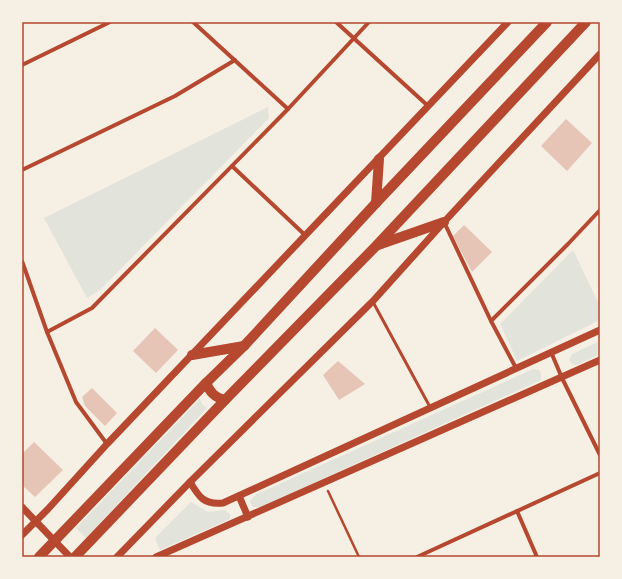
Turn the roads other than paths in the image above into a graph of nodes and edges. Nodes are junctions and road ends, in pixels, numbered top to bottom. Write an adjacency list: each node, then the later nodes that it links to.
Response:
1 (110, 22): 11 (street)
2 (193, 22): 10 (street)
3 (336, 22): 8 (street)
4 (369, 22): 8 (street)
5 (508, 22): 12 (street)
6 (547, 22): 17 (main road)
7 (586, 22): 21 (main road)
8 (353, 39): 12 (street); 13 (street)
9 (600, 54): 19 (street)
10 (235, 60): 13 (street); 16 (street)
11 (22, 65)
12 (427, 105): 14 (street)
13 (288, 109): 15 (street)
14 (379, 158): 17 (main road); 20 (street)
15 (232, 166): 20 (street); 26 (street)
16 (22, 170)
17 (376, 203): 27 (main road)
18 (600, 210): 24 (street)
19 (444, 222): 21 (main road); 23 (street); 24 (street)
20 (306, 236): 29 (street)
21 (376, 246): 34 (main road)
22 (22, 261): 26 (street)
23 (373, 301): 35 (lane); 39 (street)
24 (491, 321): 31 (street)
25 (600, 330): 28 (street)
26 (47, 332): 36 (street)
27 (244, 346): 29 (main road); 33 (main road)
28 (552, 352): 31 (street); 32 (street)
29 (192, 355): 36 (street)
30 (600, 360): 32 (street)
31 (516, 368): 35 (street)
32 (562, 378): 37 (street); 43 (street)
33 (206, 383): 34 (main road); 46 (main road)
34 (225, 400): 50 (main road)
35 (430, 407): 40 (street)
36 (107, 444): 44 (street)
37 (600, 455)
38 (600, 473): 42 (street)
39 (190, 482): 40 (street); 51 (street)
40 (239, 496): 43 (street)
41 (22, 507): 44 (street)
42 (517, 511): 47 (street); 54 (street)
43 (248, 517): 52 (street)
44 (35, 522): 45 (street); 46 (street)
45 (22, 534)
46 (54, 541): 48 (main road); 49 (street)
47 (427, 555): 53 (street)
48 (39, 557)
49 (70, 557)
50 (75, 557)
51 (117, 557)
52 (156, 557)
53 (416, 557)
54 (538, 557)

